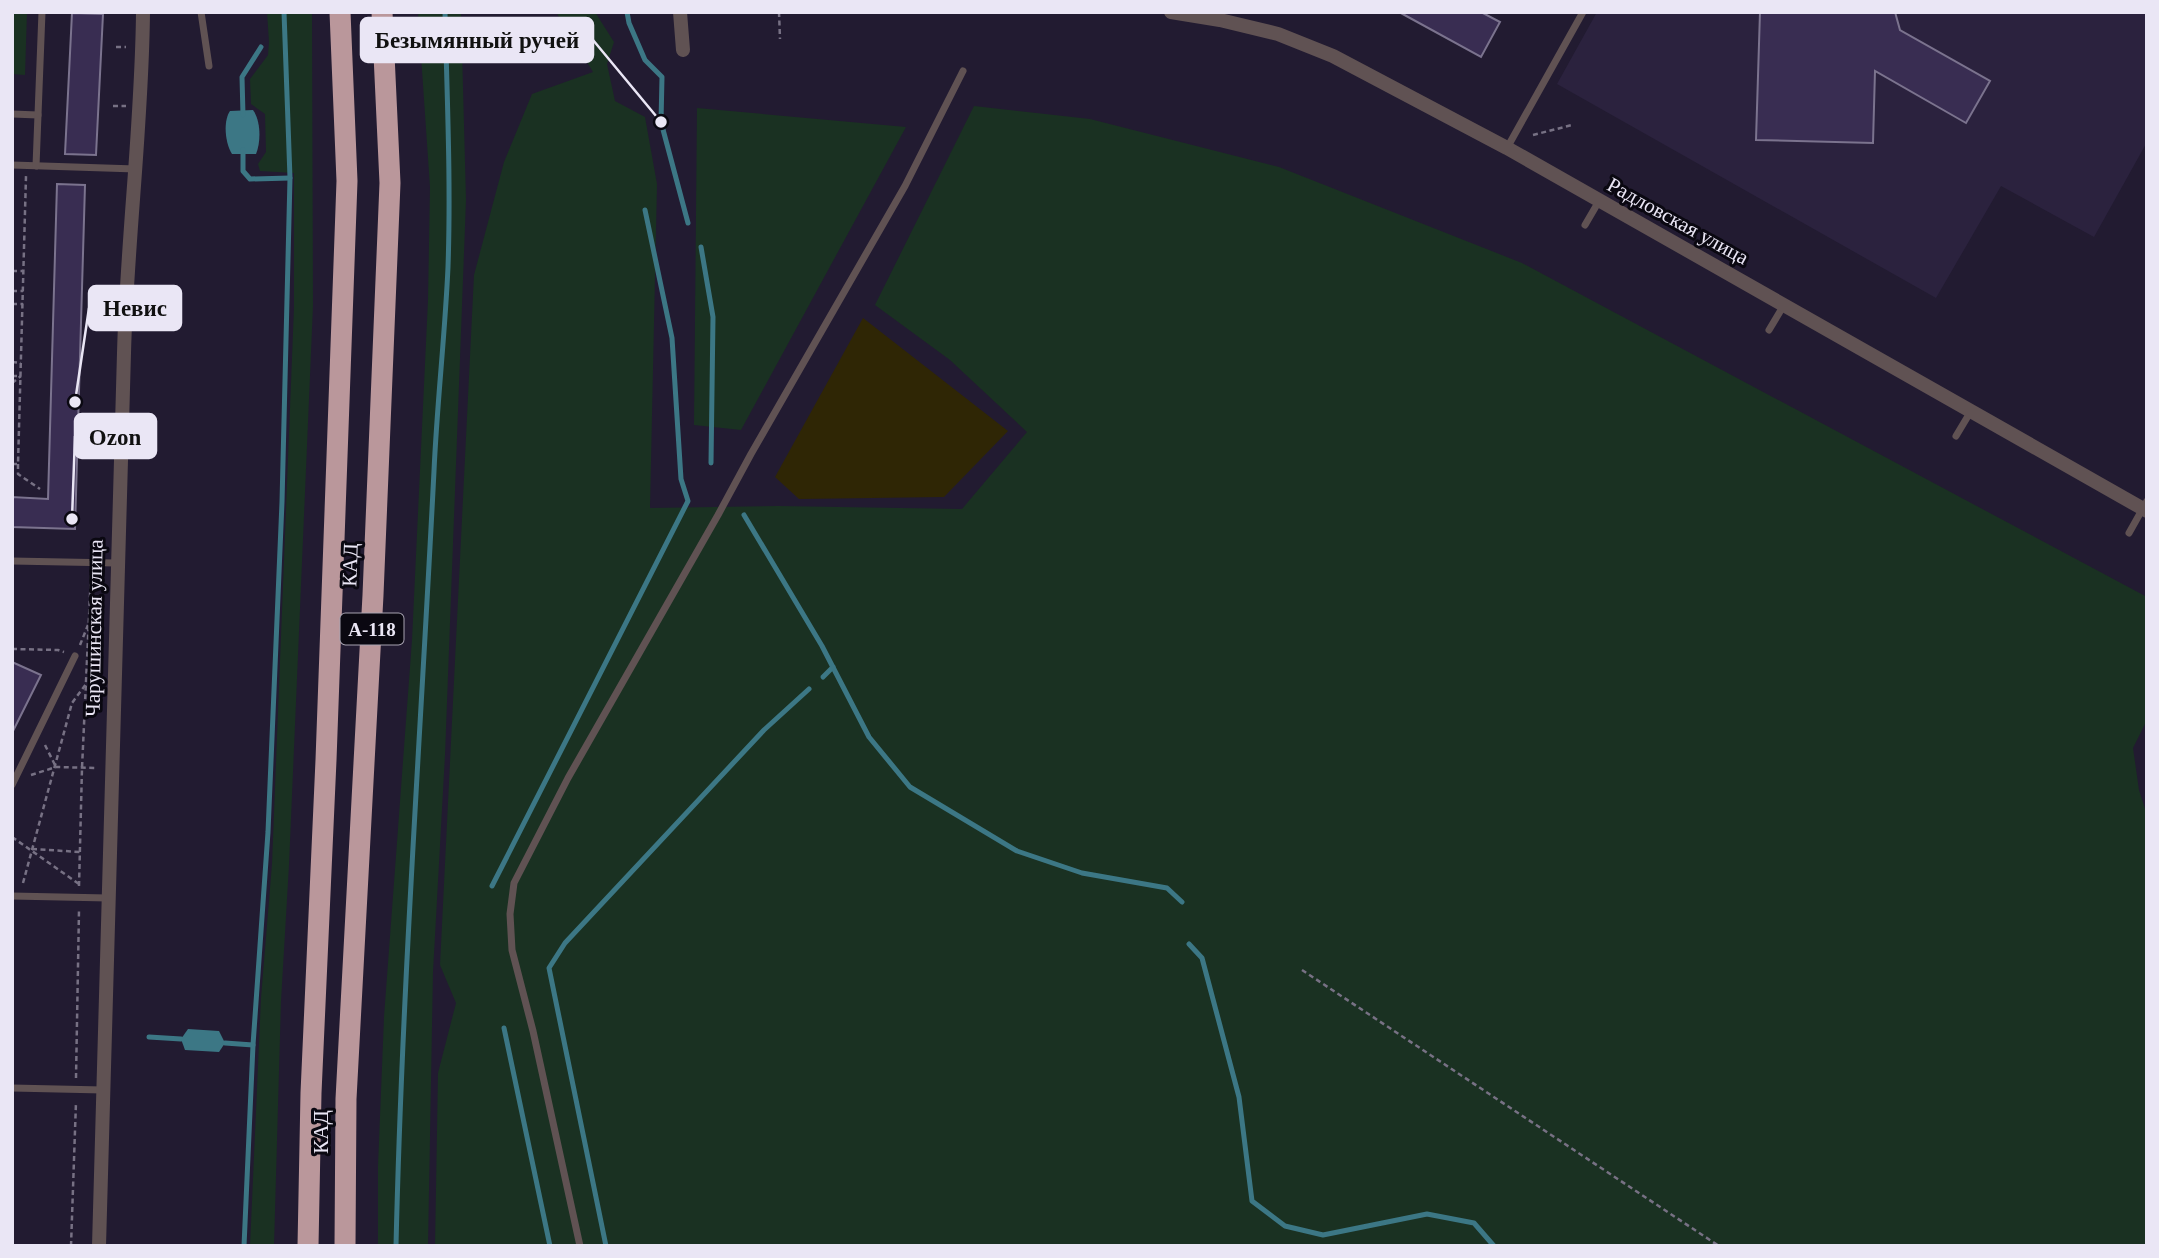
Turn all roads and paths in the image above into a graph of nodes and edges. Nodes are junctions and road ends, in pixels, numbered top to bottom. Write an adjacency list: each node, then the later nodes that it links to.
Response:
1 (42, 12): 15 (lane)
2 (143, 12): 22 (street, Чарушинская улица)
3 (201, 12): 12 (lane)
4 (340, 12): 67 (highway, КАД / А-118)
5 (382, 12): 68 (highway, КАД / А-118)
6 (680, 12): 11 (street)
7 (779, 12): 10 (path)
8 (1171, 12): 18 (street, Радловская улица)
9 (1583, 12): 18 (lane)
10 (780, 39)
11 (682, 50)
12 (209, 66)
13 (963, 71): 69 (lane)
14 (12, 114): 15 (lane)
15 (38, 115): 21 (lane)
16 (1572, 125): 17 (path)
17 (1533, 135)
18 (1507, 148): 23 (street, Радловская улица)
19 (12, 165): 20 (lane)
20 (26, 166): 21 (lane); 26 (path)
21 (36, 166): 22 (lane)
22 (136, 169): 48 (street, Чарушинская улица)
23 (1599, 201): 24 (lane); 31 (street, Радловская улица)
24 (1585, 225)
25 (12, 271): 26 (path)
26 (23, 271): 28 (path)
27 (12, 291): 28 (path)
28 (23, 291): 30 (path)
29 (12, 304): 30 (path)
30 (23, 304): 34 (path)
31 (1784, 305): 32 (lane); 38 (street, Радловская улица)
32 (1769, 330)
33 (12, 362): 34 (path)
34 (21, 362): 36 (path)
35 (12, 376): 36 (path)
36 (21, 376): 37 (path); 41 (path)
37 (12, 383)
38 (1971, 411): 39 (lane); 45 (street, Радловская улица)
39 (1956, 436)
40 (12, 441): 41 (path)
41 (19, 441): 43 (path)
42 (12, 464): 43 (path)
43 (18, 464): 44 (path)
44 (40, 489)
45 (2145, 507): 46 (lane)
46 (2129, 533)
47 (12, 561): 48 (lane)
48 (116, 563): 62 (street, Чарушинская улица)
49 (90, 621): 51 (path)
50 (12, 649): 51 (path)
51 (75, 656): 53 (lane)
52 (86, 684): 54 (path)
53 (39, 731): 54 (path); 56 (lane)
54 (56, 767): 55 (path); 56 (path); 58 (path)
55 (82, 768)
56 (13, 783)
57 (12, 837): 58 (path)
58 (32, 849): 59 (path); 60 (path); 61 (path)
59 (80, 852)
60 (79, 884)
61 (16, 897): 62 (lane)
62 (108, 898): 65 (street, Чарушинская улица)
63 (1302, 970): 70 (path)
64 (12, 1088): 65 (lane)
65 (104, 1090): 66 (street, Чарушинская улица)
66 (99, 1246)
67 (308, 1246)
68 (345, 1246)
69 (580, 1246)
70 (1719, 1246)

